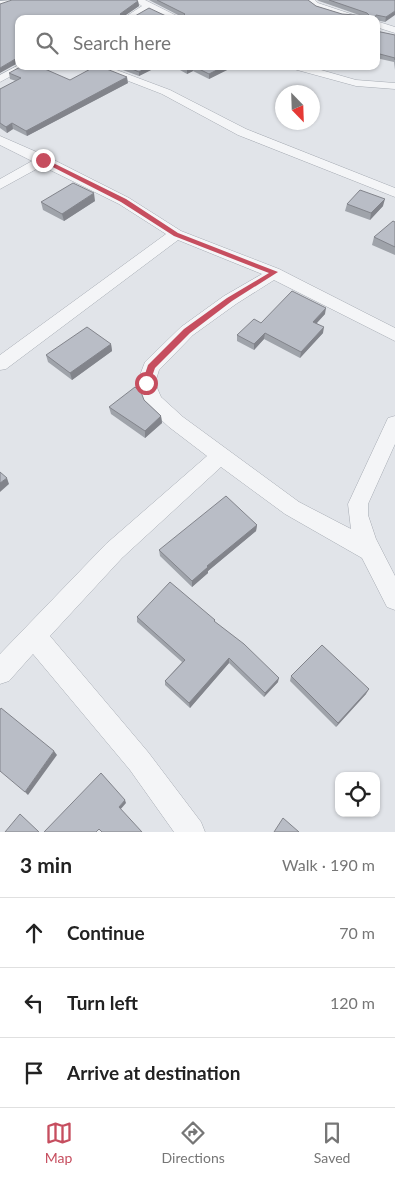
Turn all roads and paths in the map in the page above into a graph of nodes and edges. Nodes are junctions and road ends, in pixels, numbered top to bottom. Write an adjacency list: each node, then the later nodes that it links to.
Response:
1 (12, 0): 4 (street)
2 (138, 0): 5 (street)
3 (309, 0): 8 (street)
4 (0, 4)
5 (150, 6): 6 (street); 7 (street)
6 (134, 15)
7 (165, 15)
8 (348, 15)
9 (380, 25): 10 (street)
10 (395, 30)
11 (18, 70): 14 (street)
12 (106, 70): 19 (street)
13 (309, 70): 15 (street)
14 (0, 79)
15 (395, 86)
16 (0, 140): 17 (street)
17 (43, 160): 18 (street); 20 (street)
18 (0, 185)
19 (395, 192)
20 (176, 234): 21 (street); 23 (street)
21 (274, 272): 22 (street); 25 (street)
22 (395, 335)
23 (0, 364)
24 (395, 423): 26 (street)
25 (221, 455): 26 (street); 28 (street)
26 (372, 552): 27 (street)
27 (395, 599)
28 (34, 636): 29 (street); 30 (street)
29 (0, 672)
30 (191, 832)

